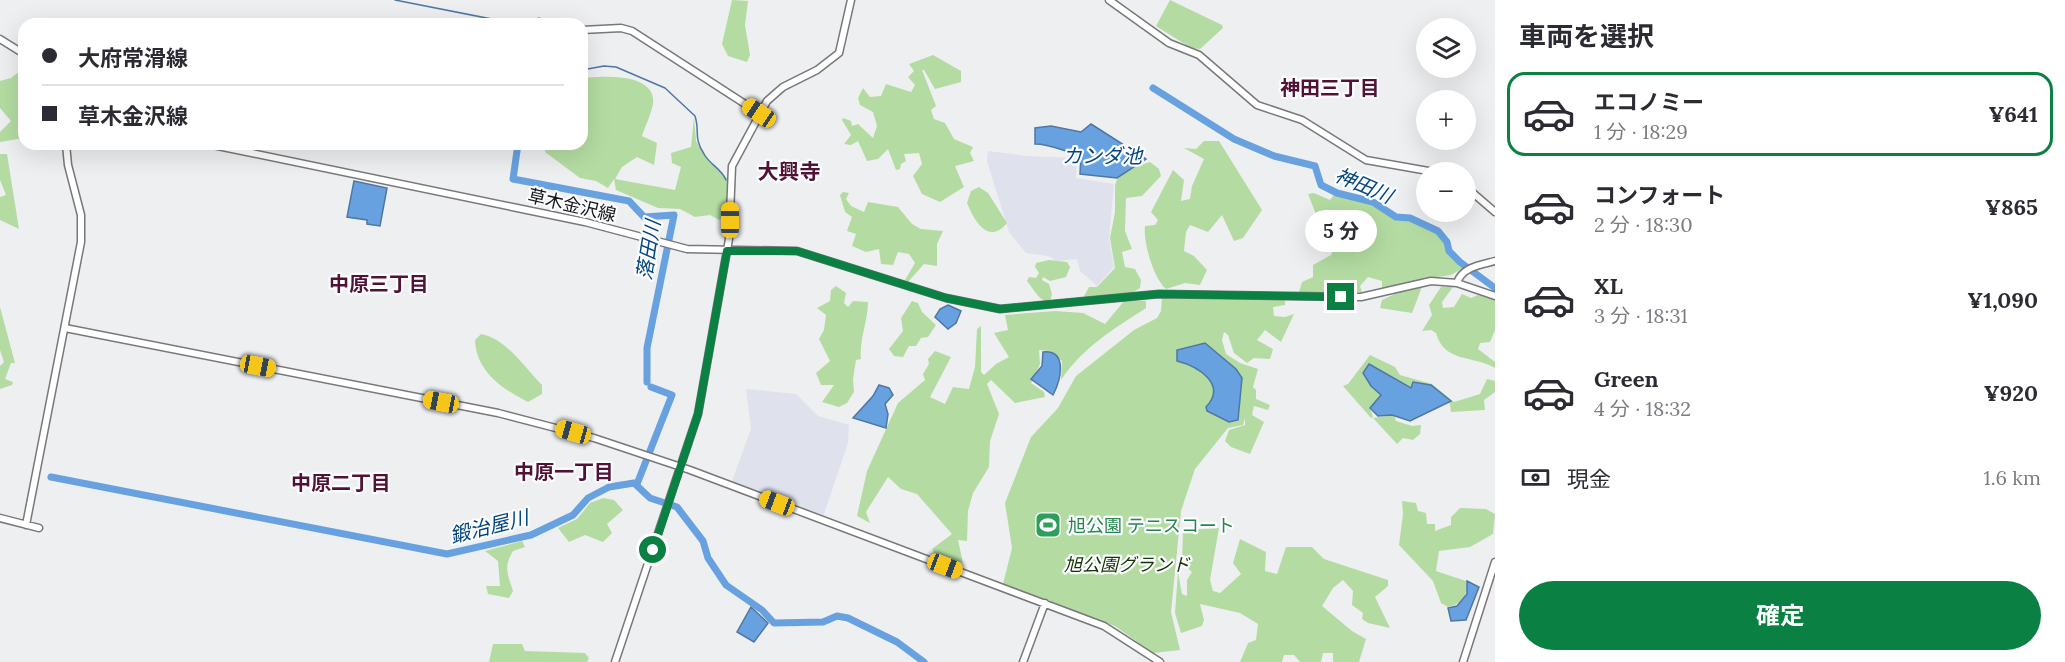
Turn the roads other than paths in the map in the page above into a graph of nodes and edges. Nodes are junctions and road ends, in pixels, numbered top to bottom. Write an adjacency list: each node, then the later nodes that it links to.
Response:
1 (851, 0): 6 (street)
2 (1109, 0): 9 (street)
3 (588, 30): 6 (street)
4 (0, 39): 5 (street)
5 (18, 50)
6 (759, 113): 12 (street)
7 (67, 150): 16 (street)
8 (237, 150): 12 (street, 草木金沢線)
9 (1416, 169)
10 (1476, 196): 11 (street)
11 (1495, 213)
12 (727, 251): 14 (street, 草木金沢線); 17 (street)
13 (1495, 261): 14 (street)
14 (1456, 283): 15 (street, 草木金沢線)
15 (1495, 296)
16 (65, 328): 17 (street); 19 (street)
17 (680, 466): 22 (street); 23 (street)
18 (0, 518): 19 (street)
19 (26, 525): 20 (street)
20 (39, 528)
21 (1495, 562): 26 (street)
22 (1045, 603): 24 (street); 25 (street)
23 (615, 662)
24 (1023, 662)
25 (1160, 662)
26 (1463, 662)

